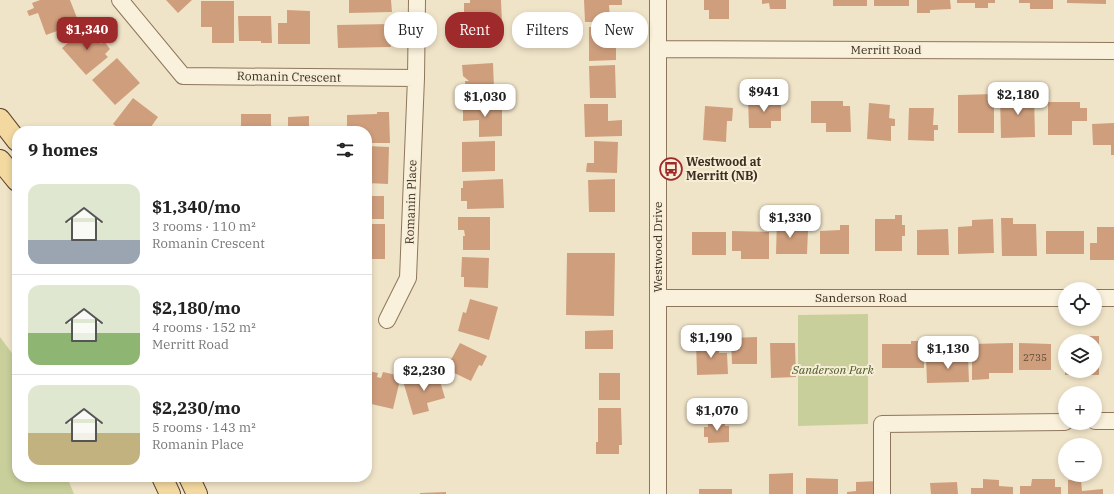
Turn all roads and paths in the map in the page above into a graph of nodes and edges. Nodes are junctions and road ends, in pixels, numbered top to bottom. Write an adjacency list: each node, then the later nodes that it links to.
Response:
1 (120, 0): 6 (street, Romanin Crescent)
2 (417, 0): 6 (street)
3 (658, 0): 4 (street, Westwood Drive)
4 (658, 49): 5 (street, Merritt Road); 11 (street, Westwood Drive)
5 (1114, 51)
6 (416, 78): 15 (street, Romanin Place)
7 (0, 119): 8 (main road)
8 (12, 135)
9 (0, 160): 10 (main road)
10 (12, 175)
11 (658, 298): 12 (street, Sanderson Road); 23 (street, Westwood Drive)
12 (1058, 298)
13 (1102, 298): 14 (street)
14 (1114, 298)
15 (387, 320)
16 (1102, 421): 17 (street)
17 (1114, 421)
18 (1058, 422): 24 (street)
19 (164, 482): 21 (main road)
20 (191, 482): 22 (main road)
21 (170, 494)
22 (197, 494)
23 (658, 494)
24 (882, 494)

